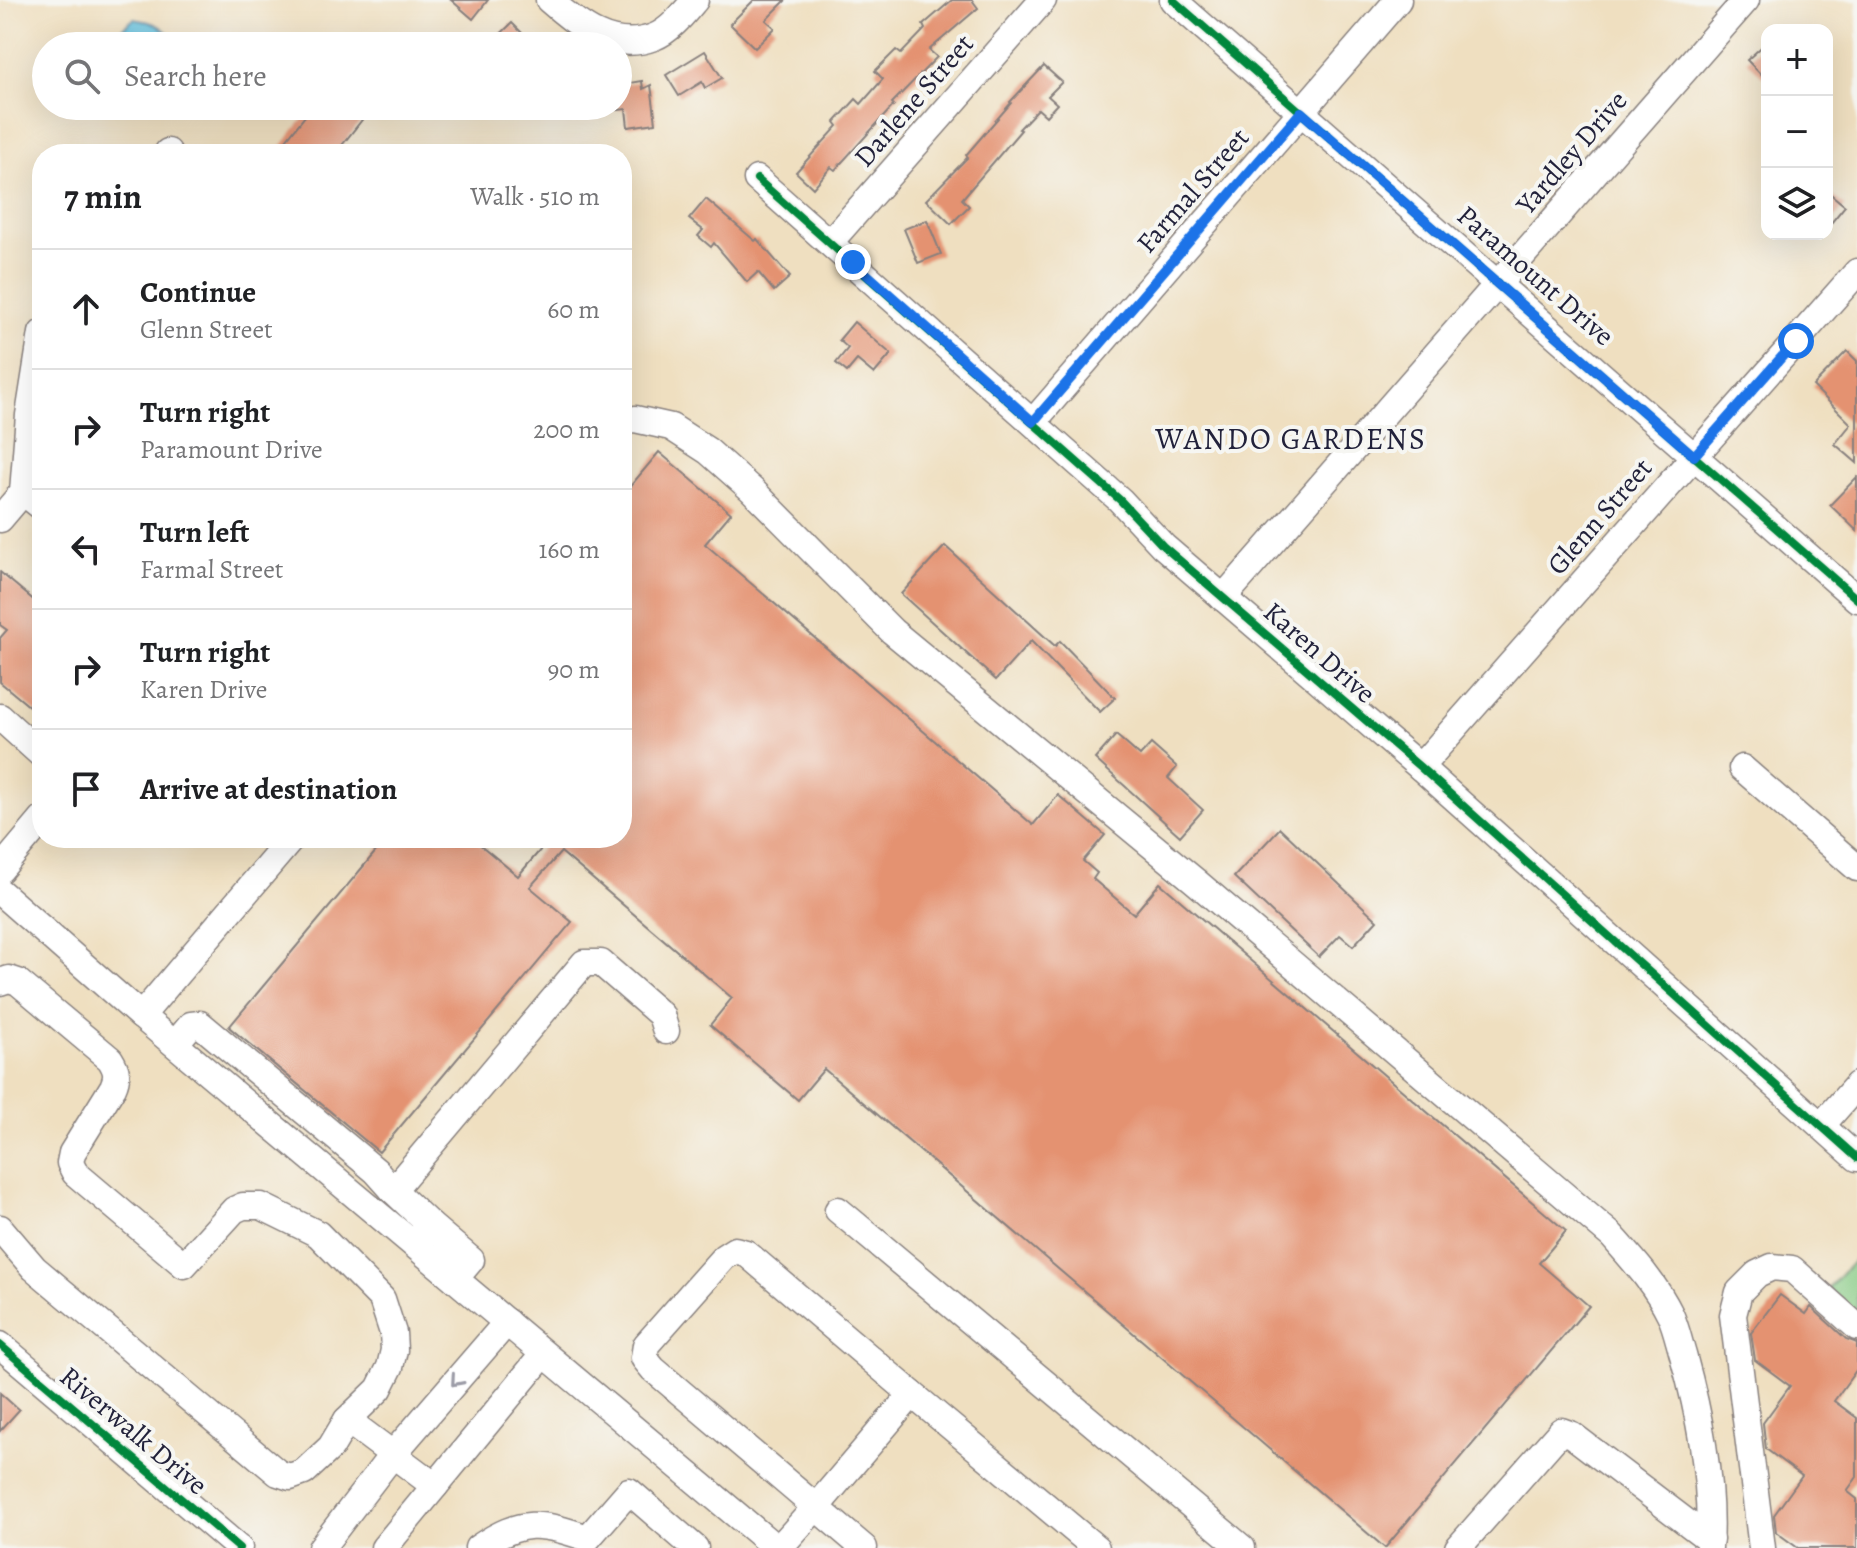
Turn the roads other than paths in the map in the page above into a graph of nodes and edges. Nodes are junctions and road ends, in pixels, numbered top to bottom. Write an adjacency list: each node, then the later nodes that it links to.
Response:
1 (549, 0): 7 (street)
2 (695, 0): 8 (street)
3 (1043, 0): 11 (street, Darlene Street)
4 (1173, 0): 9 (street, Paramount Drive)
5 (1398, 0): 9 (street, Farmal Street)
6 (1746, 0): 13 (street, Yardley Drive)
7 (591, 32)
8 (632, 40)
9 (1301, 112): 13 (street, Paramount Drive); 16 (street, Farmal Street)
10 (757, 179): 11 (street, Karen Drive)
11 (830, 242): 16 (street, Karen Drive)
12 (1857, 272): 17 (street, Glenn Street)
13 (1498, 284): 17 (street, Paramount Drive); 20 (street, Yardley Drive)
14 (32, 396): 18 (street)
15 (632, 419): 51 (street)
16 (1033, 422): 20 (street, Karen Drive)
17 (1694, 456): 21 (street, Paramount Drive); 24 (street, Glenn Street)
18 (32, 500): 19 (street)
19 (0, 519)
20 (1223, 598): 24 (street, Karen Drive)
21 (1857, 599)
22 (0, 717): 23 (street)
23 (32, 746)
24 (1420, 767): 36 (street, Karen Drive)
25 (1742, 768): 28 (street)
26 (32, 832): 29 (street)
27 (284, 848): 32 (street)
28 (1857, 868)
29 (0, 870)
30 (0, 892): 32 (street)
31 (0, 982): 47 (street)
32 (141, 1016): 34 (street)
33 (666, 1031): 38 (street)
34 (175, 1044): 38 (street); 41 (street)
35 (1857, 1085): 36 (street)
36 (1822, 1125): 37 (street, Karen Drive)
37 (1857, 1158)
38 (393, 1190): 41 (street)
39 (838, 1210): 60 (street)
40 (0, 1228): 47 (street)
41 (422, 1235): 42 (street)
42 (507, 1322): 45 (street); 48 (street, one-way to 48)
43 (1857, 1327): 62 (street)
44 (0, 1345): 52 (street, Riverwalk Drive)
45 (543, 1355): 49 (street); 57 (street)
46 (912, 1394): 50 (street); 50 (street); 59 (street)
47 (347, 1420): 48 (street)
48 (393, 1454): 49 (street); 53 (street)
49 (435, 1486): 54 (street)
50 (816, 1507): 57 (street); 58 (street)
51 (1710, 1544): 61 (street)
52 (239, 1548)
53 (321, 1548)
54 (384, 1548)
55 (478, 1548): 56 (street)
56 (695, 1548)
57 (777, 1548)
58 (864, 1548)
59 (1096, 1548)
60 (1242, 1548)
61 (1458, 1548)
62 (1762, 1548)

